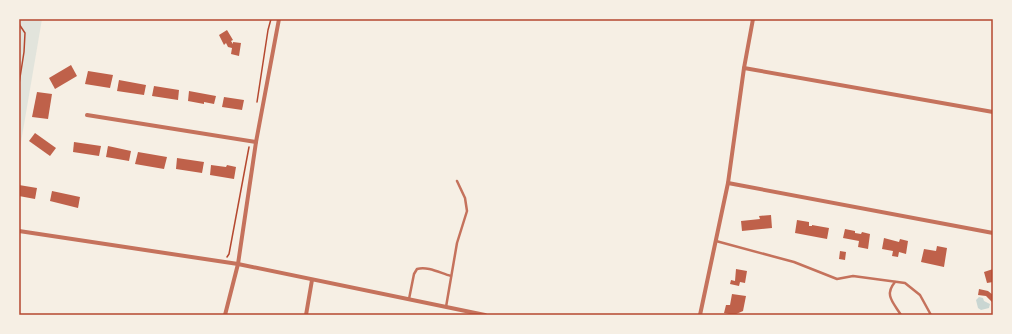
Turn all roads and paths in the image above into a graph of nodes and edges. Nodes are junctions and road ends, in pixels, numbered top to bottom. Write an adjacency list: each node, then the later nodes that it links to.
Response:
1 (271, 19): 7 (path)
2 (279, 19): 10 (street)
3 (754, 19): 5 (street)
4 (19, 24): 6 (path)
5 (744, 68): 8 (street); 13 (street)
6 (19, 84)
7 (256, 108)
8 (993, 112)
9 (87, 115): 10 (street)
10 (256, 142): 18 (street)
11 (248, 147): 17 (path)
12 (458, 181): 19 (lane)
13 (728, 183): 15 (street); 16 (street)
14 (19, 231): 18 (street)
15 (993, 233)
16 (716, 241): 21 (lane); 27 (street)
17 (225, 259)
18 (238, 264): 20 (street); 24 (street)
19 (451, 276): 22 (lane); 23 (lane)
20 (312, 280): 22 (street); 25 (street)
21 (895, 282): 28 (lane); 29 (lane)
22 (409, 300): 23 (street)
23 (446, 307): 26 (street)
24 (225, 315)
25 (306, 315)
26 (485, 315)
27 (700, 315)
28 (901, 315)
29 (931, 315)

